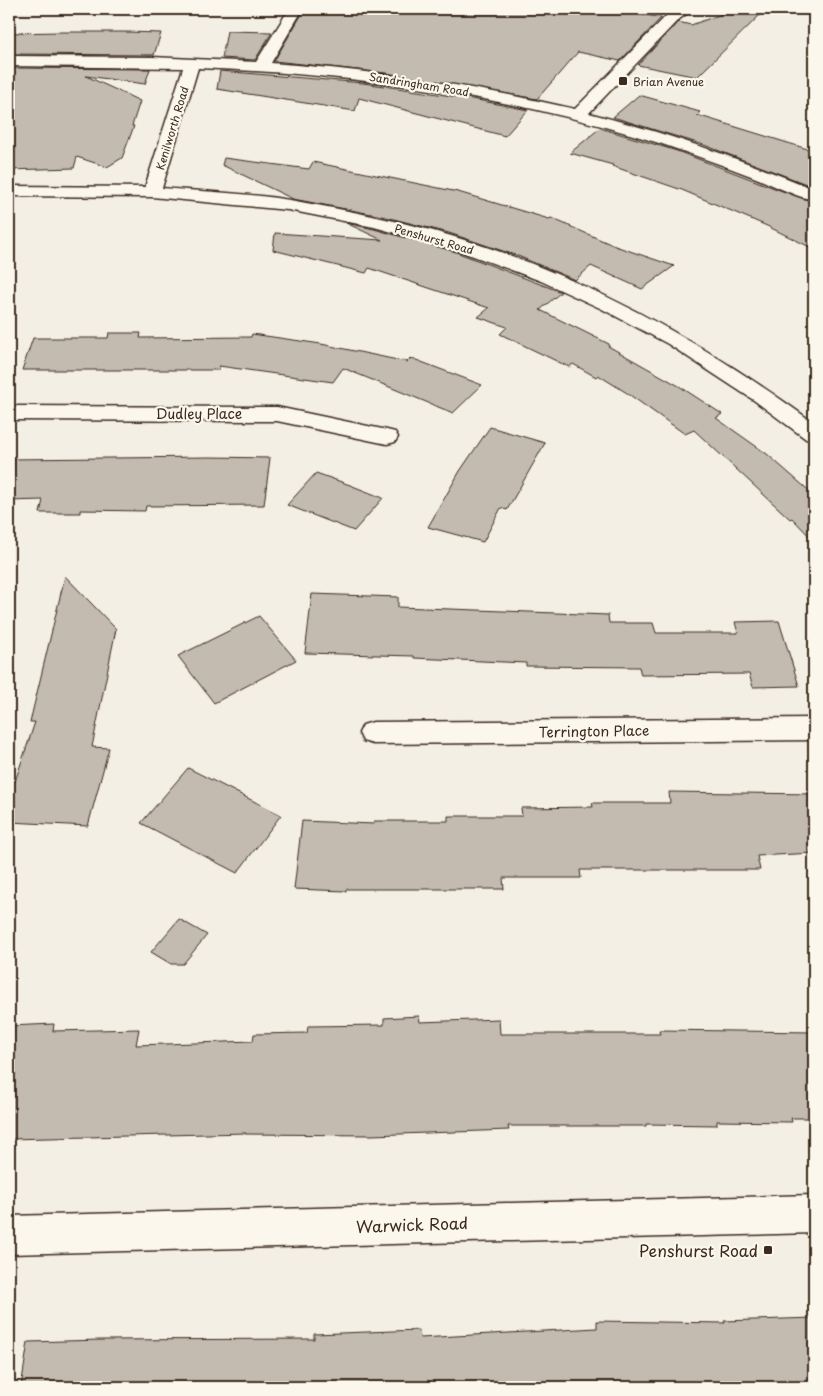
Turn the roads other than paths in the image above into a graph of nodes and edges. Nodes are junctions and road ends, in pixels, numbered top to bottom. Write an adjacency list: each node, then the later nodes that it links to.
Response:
1 (296, 9): 5 (street)
2 (685, 9): 6 (street)
3 (9, 61): 4 (street, Sandringham Road)
4 (192, 63): 5 (street, Sandringham Road); 8 (street, Kenilworth Road)
5 (262, 66): 6 (street, Sandringham Road)
6 (578, 114): 9 (street, Sandringham Road)
7 (9, 192): 8 (street, Penshurst Road)
8 (152, 192): 11 (street, Penshurst Road)
9 (814, 194)
10 (9, 413): 12 (street, Dudley Place)
11 (814, 434)
12 (387, 437)
13 (814, 729): 14 (street, Terrington Place)
14 (373, 733)
15 (814, 1214): 16 (street, Warwick Road)
16 (9, 1235)

